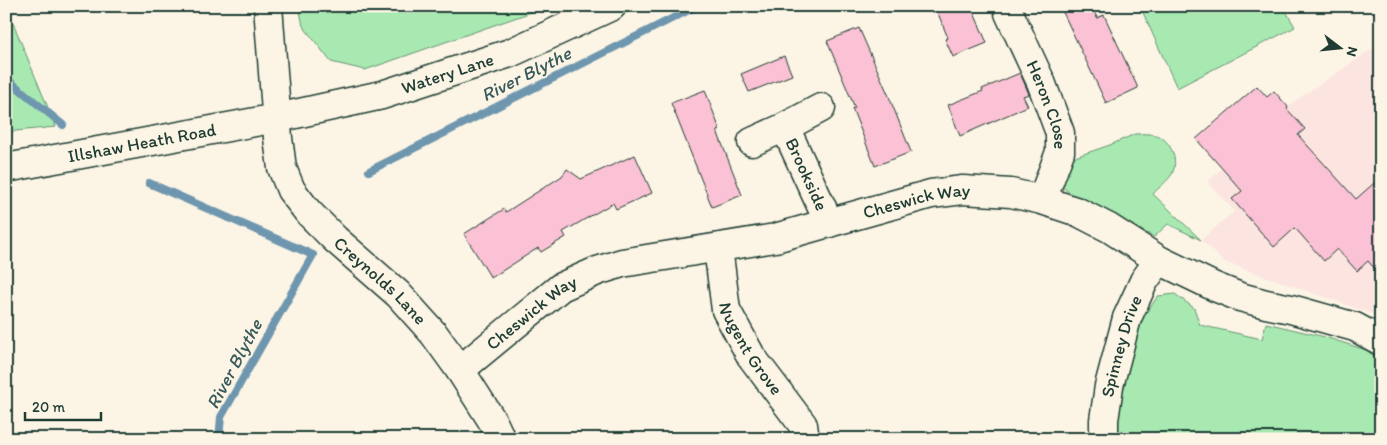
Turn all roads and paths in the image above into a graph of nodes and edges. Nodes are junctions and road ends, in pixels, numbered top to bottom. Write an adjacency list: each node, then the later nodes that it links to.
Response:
1 (268, 6): 5 (street, Creynolds Lane)
2 (612, 6): 5 (street, Watery Lane)
3 (1009, 13): 9 (street, Heron Close)
4 (821, 108): 6 (street, Brookside)
5 (277, 118): 8 (street, Illshaw Heath Road); 14 (street, Creynolds Lane)
6 (785, 127): 7 (street, Brookside); 10 (street, Brookside)
7 (752, 142)
8 (6, 168)
9 (1042, 200): 10 (street, Cheswick Way); 12 (street, Cheswick Way)
10 (829, 223): 11 (street, Cheswick Way)
11 (718, 248): 14 (street, Cheswick Way); 16 (street, Nugent Grove)
12 (1159, 260): 13 (street, Cheswick Way); 17 (street, Spinney Drive)
13 (1381, 341)
14 (460, 370): 15 (street, Creynolds Lane)
15 (501, 439)
16 (805, 439)
17 (1104, 439)

